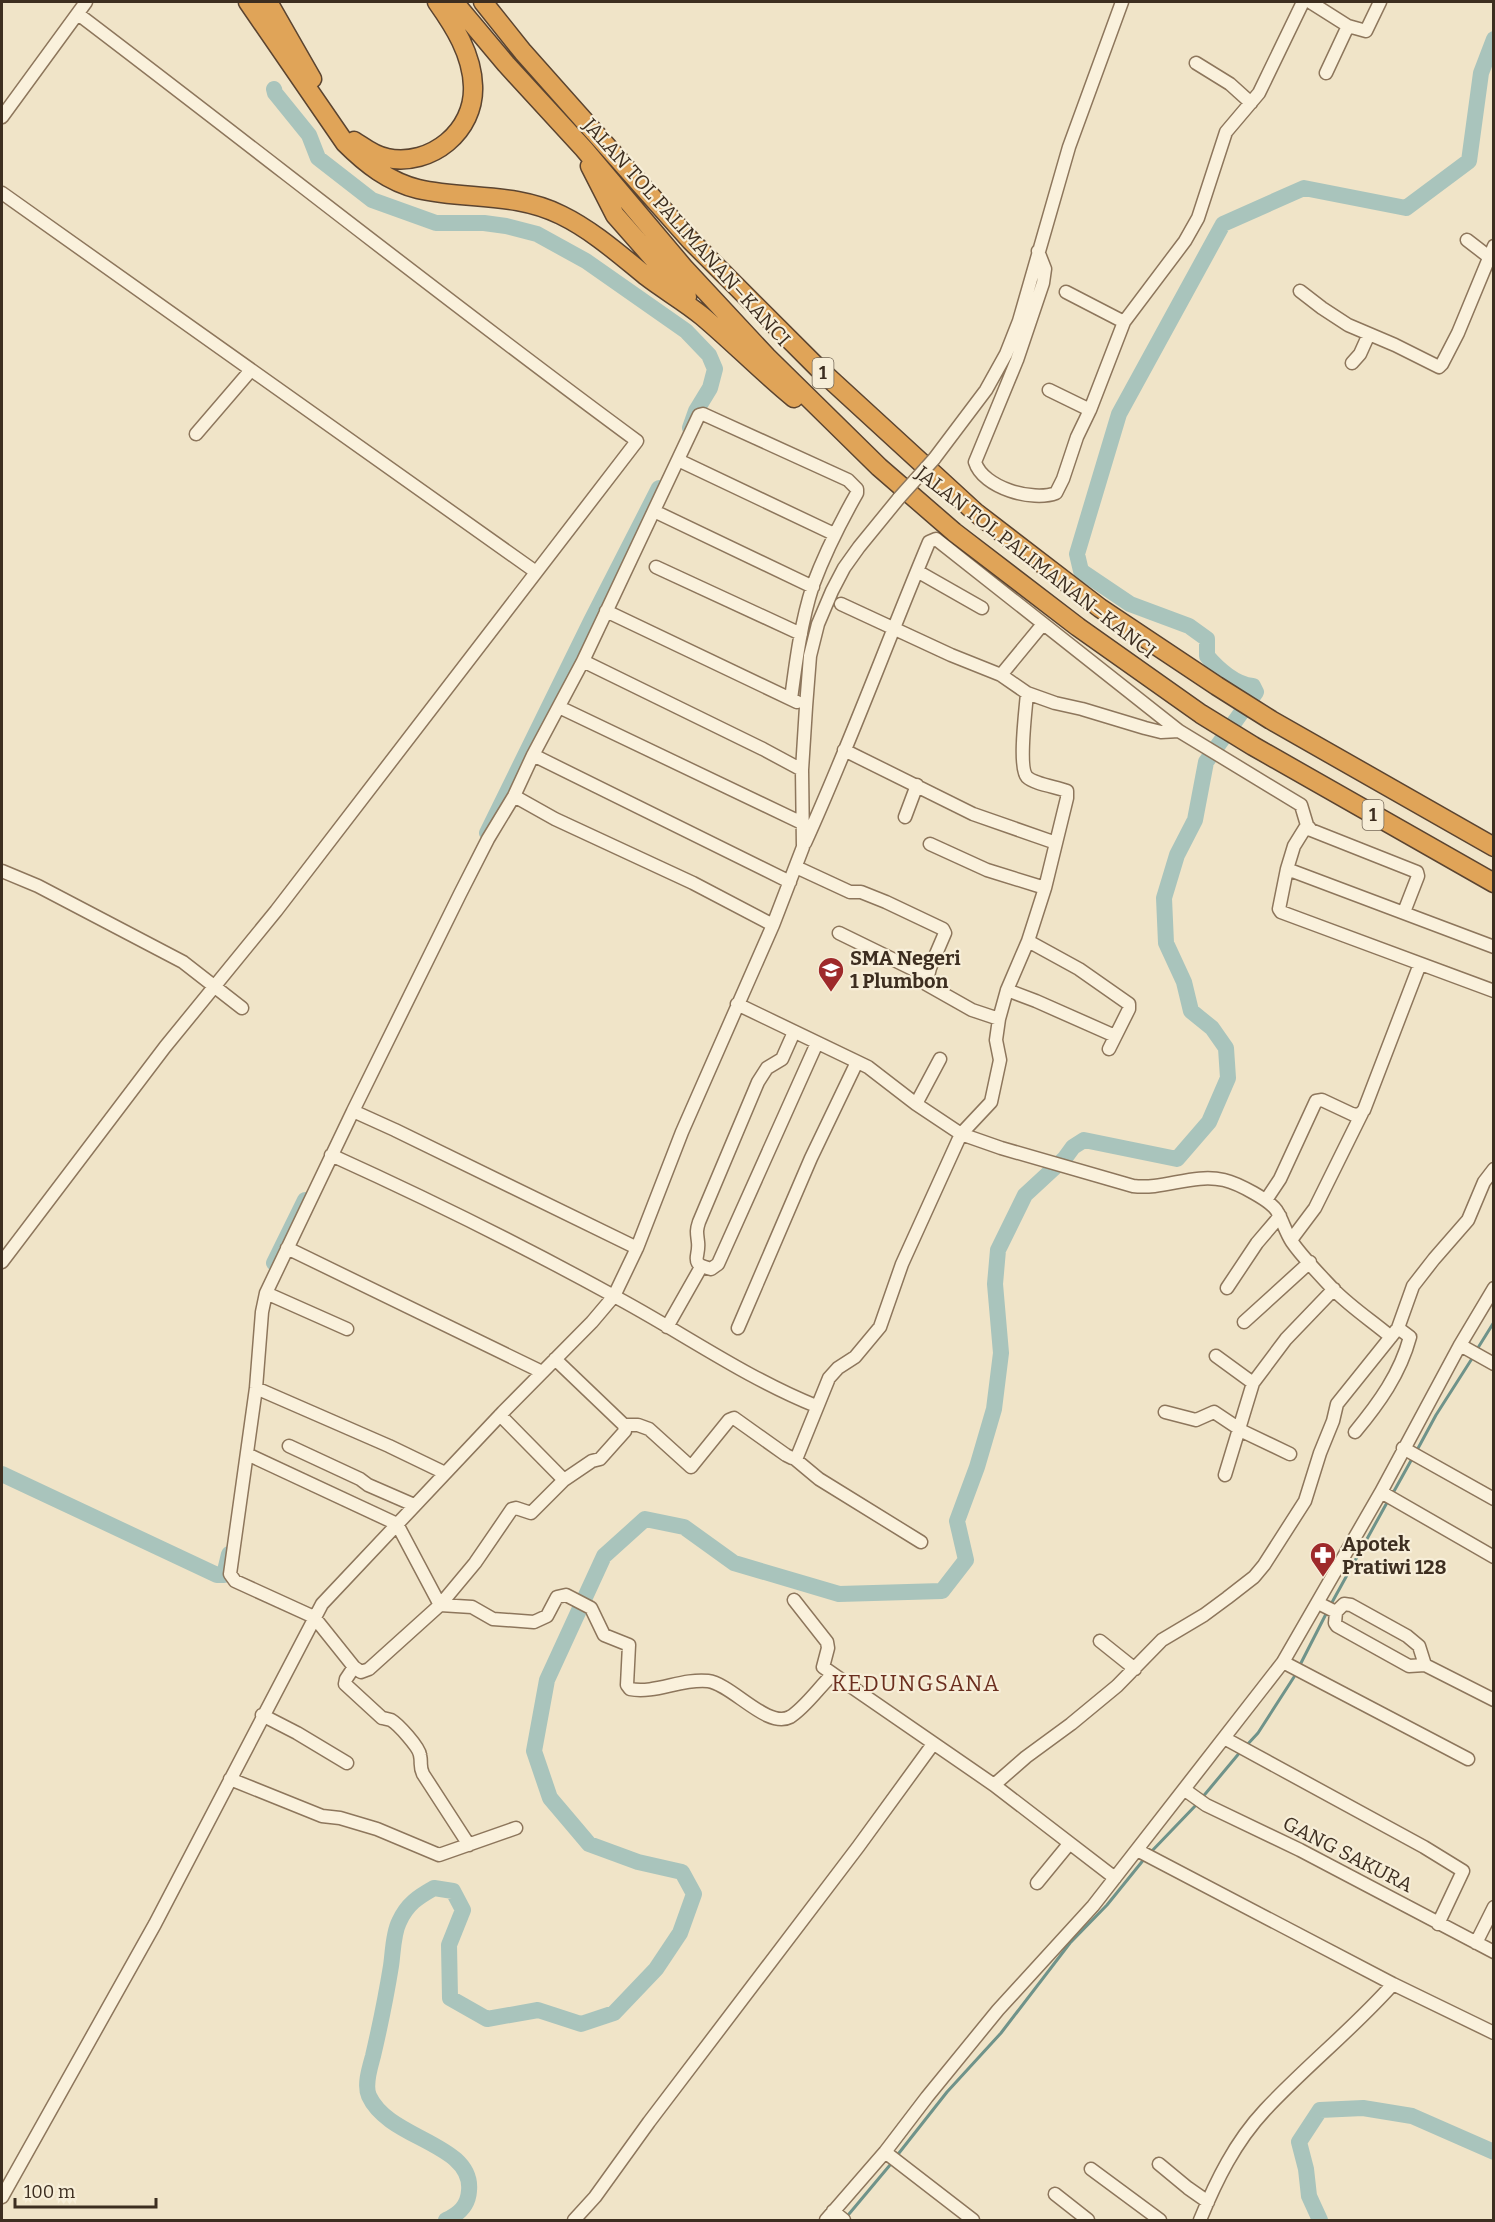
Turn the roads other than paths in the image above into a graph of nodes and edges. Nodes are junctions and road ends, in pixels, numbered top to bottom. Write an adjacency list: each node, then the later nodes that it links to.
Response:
1 (86, 2): 11 (street)
2 (248, 2): 24 (highway)
3 (268, 2): 4 (highway)
4 (437, 2)
5 (454, 2): 17 (highway, JALAN TOL PALIMANAN–KANCI / 1)
6 (483, 2): 58 (highway, JALAN TOL PALIMANAN–KANCI / 1)
7 (1122, 2): 20 (street)
8 (1303, 2): 15 (street)
9 (1310, 2): 12 (street)
10 (1380, 2): 12 (street)
11 (78, 14): 16 (street); 38 (street)
12 (1348, 26): 14 (street)
13 (1196, 63): 15 (street)
14 (1326, 73)
15 (1251, 103): 25 (street)
16 (2, 117)
17 (584, 149): 24 (highway); 33 (highway, JALAN TOL PALIMANAN–KANCI / 1)
18 (2, 194): 28 (street)
19 (1467, 240): 21 (street)
20 (1038, 251): 30 (street); 51 (street, bridge)
21 (1491, 252): 26 (street)
22 (1300, 291): 26 (street)
23 (1066, 292): 25 (street)
24 (701, 315): 33 (highway)
25 (1124, 322): 30 (street)
26 (1369, 334): 27 (street)
27 (1352, 363)
28 (251, 370): 31 (street); 38 (street)
29 (1049, 390): 30 (street)
30 (1090, 410)
31 (196, 434)
32 (678, 460): 34 (street); 35 (street); 35 (street)
33 (879, 467): 62 (highway, JALAN TOL PALIMANAN–KANCI / 1)
34 (654, 511): 39 (street); 42 (street)
35 (834, 534): 39 (street)
36 (656, 567): 45 (street)
37 (917, 571): 41 (street); 43 (street); 44 (street)
38 (536, 572): 80 (street)
39 (813, 587): 45 (street)
40 (841, 604): 44 (street)
41 (982, 608)
42 (606, 611): 46 (street); 49 (street)
43 (1043, 624): 47 (street); 52 (street)
44 (893, 627): 47 (street); 53 (street)
45 (801, 634): 49 (street)
46 (583, 661): 50 (street); 55 (street)
47 (1000, 675): 48 (street)
48 (1027, 693): 52 (street); 63 (street)
49 (791, 699): 51 (street)
50 (559, 707): 54 (street); 60 (street)
51 (806, 707): 55 (street)
52 (1179, 731): 61 (street)
53 (844, 750): 56 (street); 65 (street)
54 (533, 754): 57 (street); 70 (street)
55 (802, 770): 60 (street)
56 (917, 785): 59 (street); 63 (street)
57 (514, 796): 74 (street); 93 (street)
58 (1432, 813): 62 (highway); 66 (highway, JALAN TOL PALIMANAN–KANCI / 1)
59 (905, 817)
60 (802, 823): 65 (street)
61 (1307, 825): 68 (street); 73 (street)
62 (1417, 840): 71 (highway, JALAN TOL PALIMANAN–KANCI / 1)
63 (1056, 843): 72 (street)
64 (930, 844): 72 (street)
65 (803, 847): 67 (street)
66 (1494, 847)
67 (796, 867): 70 (street); 79 (street)
68 (1287, 869): 73 (street); 78 (street)
69 (2, 870): 80 (street)
70 (790, 882): 74 (street)
71 (1494, 883)
72 (1045, 888): 76 (street)
73 (1404, 912): 77 (street)
74 (772, 925): 83 (street)
75 (839, 933): 79 (street)
76 (1028, 941): 81 (street); 87 (street)
77 (1494, 946)
78 (1420, 964): 82 (street); 94 (street)
79 (927, 976): 85 (street)
80 (214, 987): 84 (street); 103 (street)
81 (1007, 990): 85 (street); 87 (street)
82 (1494, 992)
83 (737, 1004): 86 (street); 102 (street)
84 (242, 1008)
85 (999, 1019): 95 (street)
86 (794, 1032): 88 (street); 105 (street)
87 (1115, 1036): 89 (street)
88 (817, 1042): 91 (street); 105 (street)
89 (1109, 1049)
90 (940, 1059): 92 (street)
91 (857, 1062): 92 (street); 114 (street)
92 (916, 1104): 95 (street)
93 (353, 1111): 96 (street); 102 (street)
94 (1362, 1113): 98 (street); 100 (street)
95 (961, 1134): 98 (street); 123 (street)
96 (331, 1155): 101 (street); 110 (street)
97 (1494, 1169): 115 (street)
98 (1266, 1200): 99 (street)
99 (1280, 1216): 100 (street); 106 (street)
100 (1291, 1240): 104 (street)
101 (287, 1248): 109 (street); 120 (street)
102 (637, 1248): 110 (street)
103 (2, 1262)
104 (1310, 1262): 107 (street); 111 (street)
105 (701, 1267): 112 (street)
106 (1227, 1288)
107 (1334, 1289): 115 (street); 121 (street)
108 (1493, 1289): 116 (street)
109 (266, 1293): 113 (street); 122 (street)
110 (614, 1296): 112 (street); 118 (street)
111 (1244, 1322)
112 (667, 1327): 123 (street)
113 (347, 1329)
114 (738, 1329)
115 (1394, 1333): 128 (street); 151 (street)
116 (1467, 1349): 119 (street); 130 (street)
117 (1216, 1356): 121 (street)
118 (555, 1359): 120 (street); 126 (street)
119 (1494, 1364)
120 (542, 1372): 125 (street)
121 (1253, 1383): 127 (street)
122 (256, 1388): 131 (street); 134 (street)
123 (816, 1406): 133 (street)
124 (1166, 1412): 127 (street)
125 (500, 1415): 134 (street); 136 (street)
126 (624, 1425): 133 (street); 136 (street)
127 (1238, 1428): 132 (street); 135 (street)
128 (1355, 1432)
129 (289, 1446): 139 (street)
130 (1412, 1453): 137 (street); 138 (street)
131 (247, 1454): 140 (street); 146 (street)
132 (1290, 1454)
133 (795, 1458): 141 (street)
134 (445, 1473): 139 (street)
135 (1225, 1475)
136 (564, 1480): 144 (street)
137 (1388, 1496): 142 (street); 145 (street)
138 (1494, 1499)
139 (414, 1505): 140 (street)
140 (397, 1524): 144 (street); 146 (street)
141 (921, 1542)
142 (1494, 1557)
143 (794, 1600): 152 (street)
144 (440, 1605): 150 (street); 152 (street)
145 (1328, 1608): 148 (street); 149 (street); 149 (street)
146 (314, 1617): 150 (street); 154 (street)
147 (1100, 1641): 151 (street)
148 (1283, 1662): 155 (street); 157 (street)
149 (1425, 1665): 153 (street)
150 (354, 1667): 164 (street)
151 (1135, 1669): 160 (street)
152 (833, 1674): 156 (street)
153 (1494, 1700)
154 (262, 1715): 158 (street); 159 (street)
155 (1229, 1740): 161 (street); 169 (street)
156 (933, 1744): 160 (street); 181 (street)
157 (1468, 1759)
158 (347, 1763)
159 (230, 1779): 164 (street); 178 (street)
160 (994, 1785): 163 (street)
161 (1189, 1793): 165 (street); 169 (street, GANG SAKURA)
162 (516, 1828): 164 (street)
163 (1069, 1844): 166 (street); 167 (street)
164 (469, 1845)
165 (1143, 1853): 166 (street); 172 (street)
166 (1115, 1878): 174 (street)
167 (1037, 1882)
168 (1494, 1907): 170 (street)
169 (1438, 1924): 170 (street, GANG SAKURA)
170 (1476, 1943): 171 (street, GANG SAKURA)
171 (1494, 1952)
172 (1393, 1984): 173 (street); 179 (street)
173 (1494, 2032)
174 (885, 2152): 180 (street); 183 (street)
175 (1159, 2164): 179 (street)
176 (1091, 2169): 185 (street)
177 (1055, 2194): 184 (street)
178 (2, 2197)
179 (1208, 2202): 186 (street)
180 (830, 2216): 182 (street)
181 (574, 2220)
182 (844, 2220)
183 (973, 2220)
184 (1088, 2220)
185 (1160, 2220)
186 (1200, 2220)

